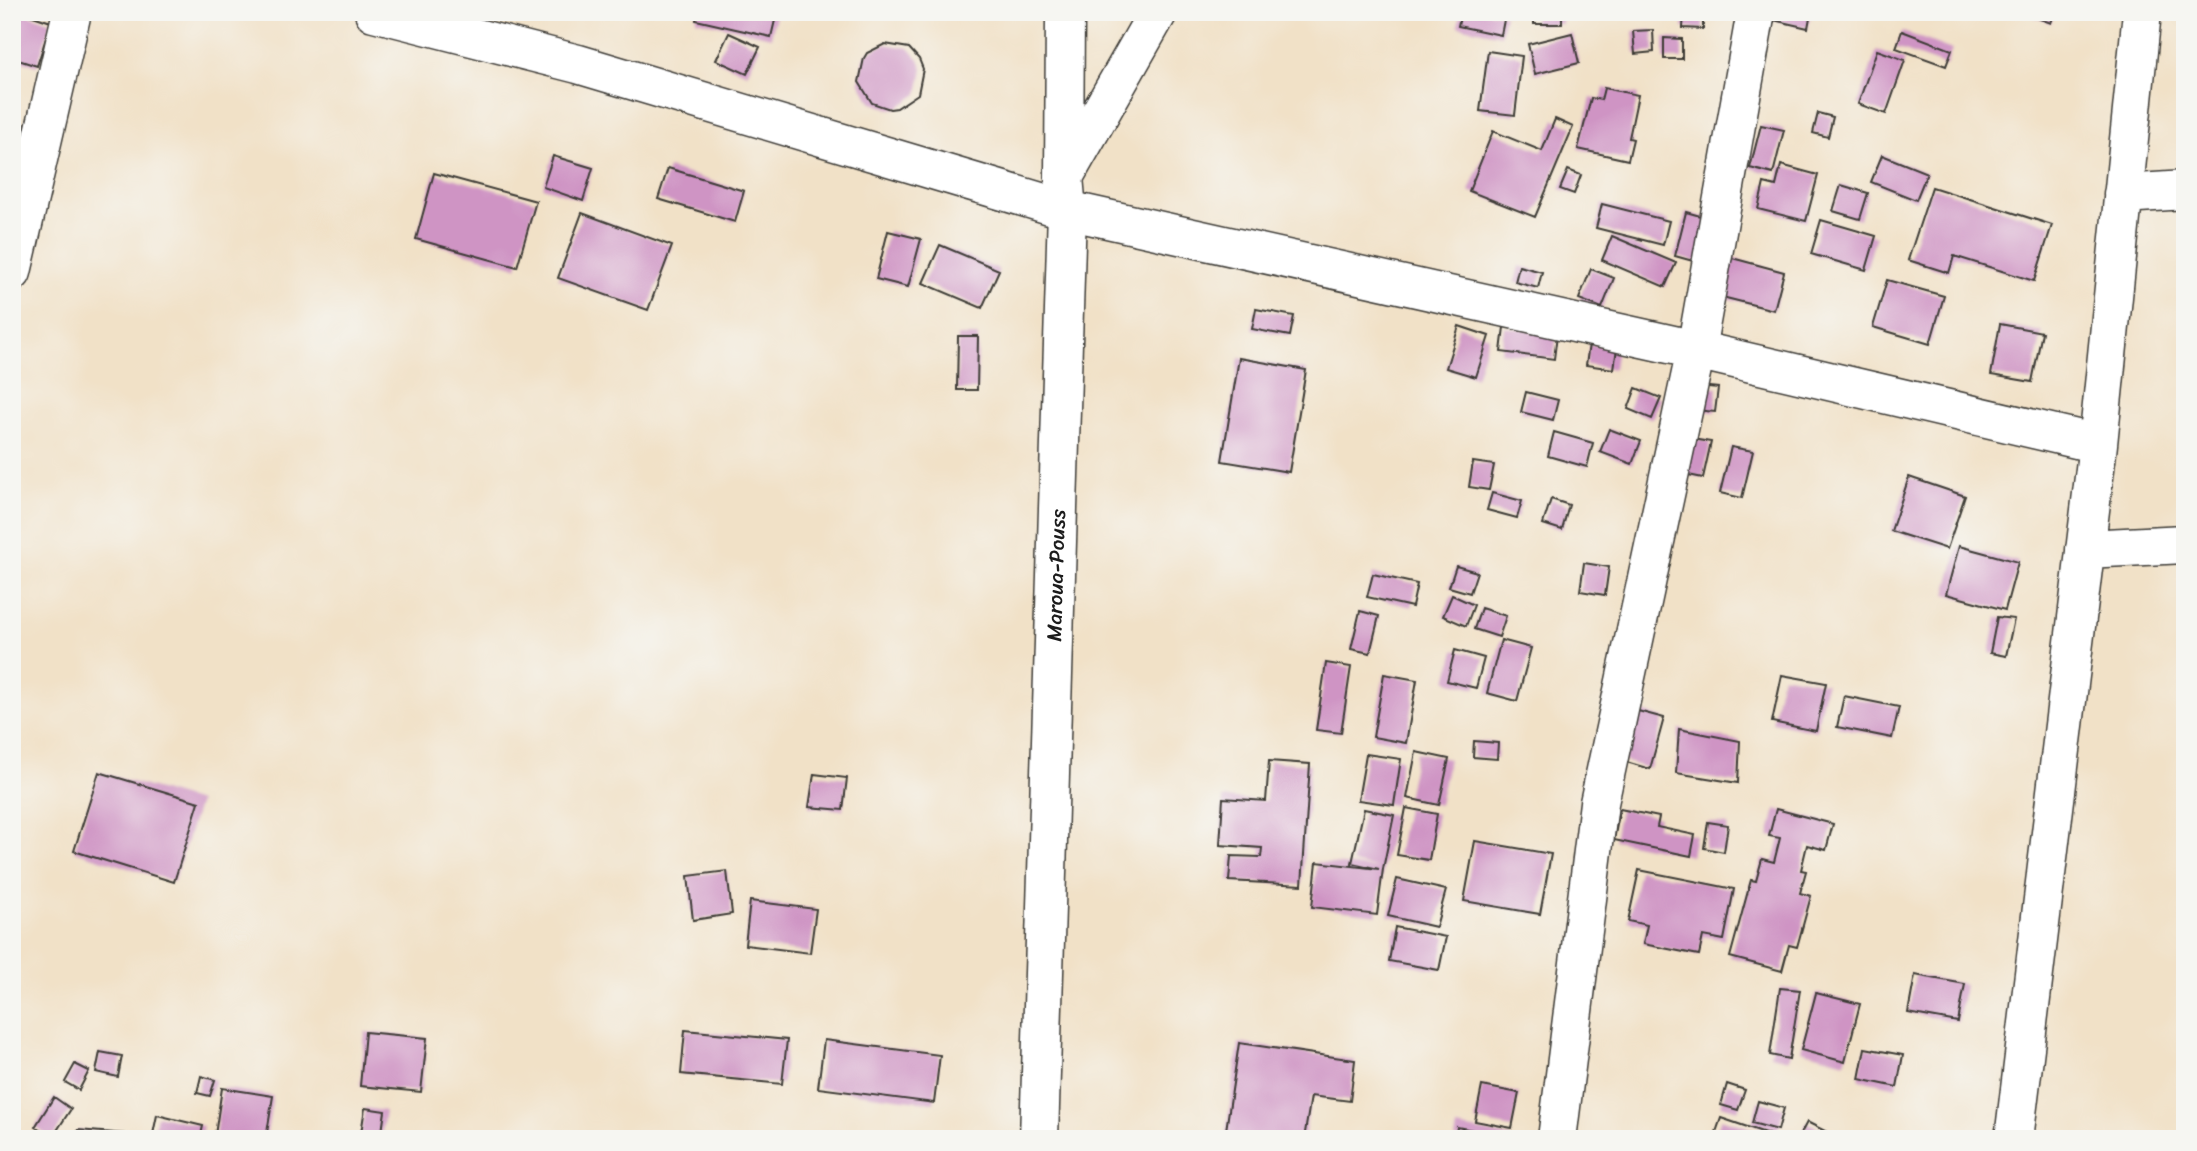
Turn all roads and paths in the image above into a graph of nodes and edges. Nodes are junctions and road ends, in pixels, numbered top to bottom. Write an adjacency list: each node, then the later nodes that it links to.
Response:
1 (72, 12): 10 (street)
2 (374, 12): 8 (street)
3 (1065, 12): 8 (street, Maroua-Pouss)
4 (1158, 12): 8 (street)
5 (1756, 12): 11 (street)
6 (2142, 12): 9 (street)
7 (2185, 190): 9 (street)
8 (1065, 193): 11 (street); 15 (street, Maroua-Pouss)
9 (2123, 194): 12 (street)
10 (12, 272)
11 (1696, 350): 12 (street); 16 (street)
12 (2098, 444): 14 (street)
13 (2185, 544): 14 (street)
14 (2085, 549): 17 (street)
15 (1039, 1139)
16 (1557, 1139)
17 (2014, 1139)

